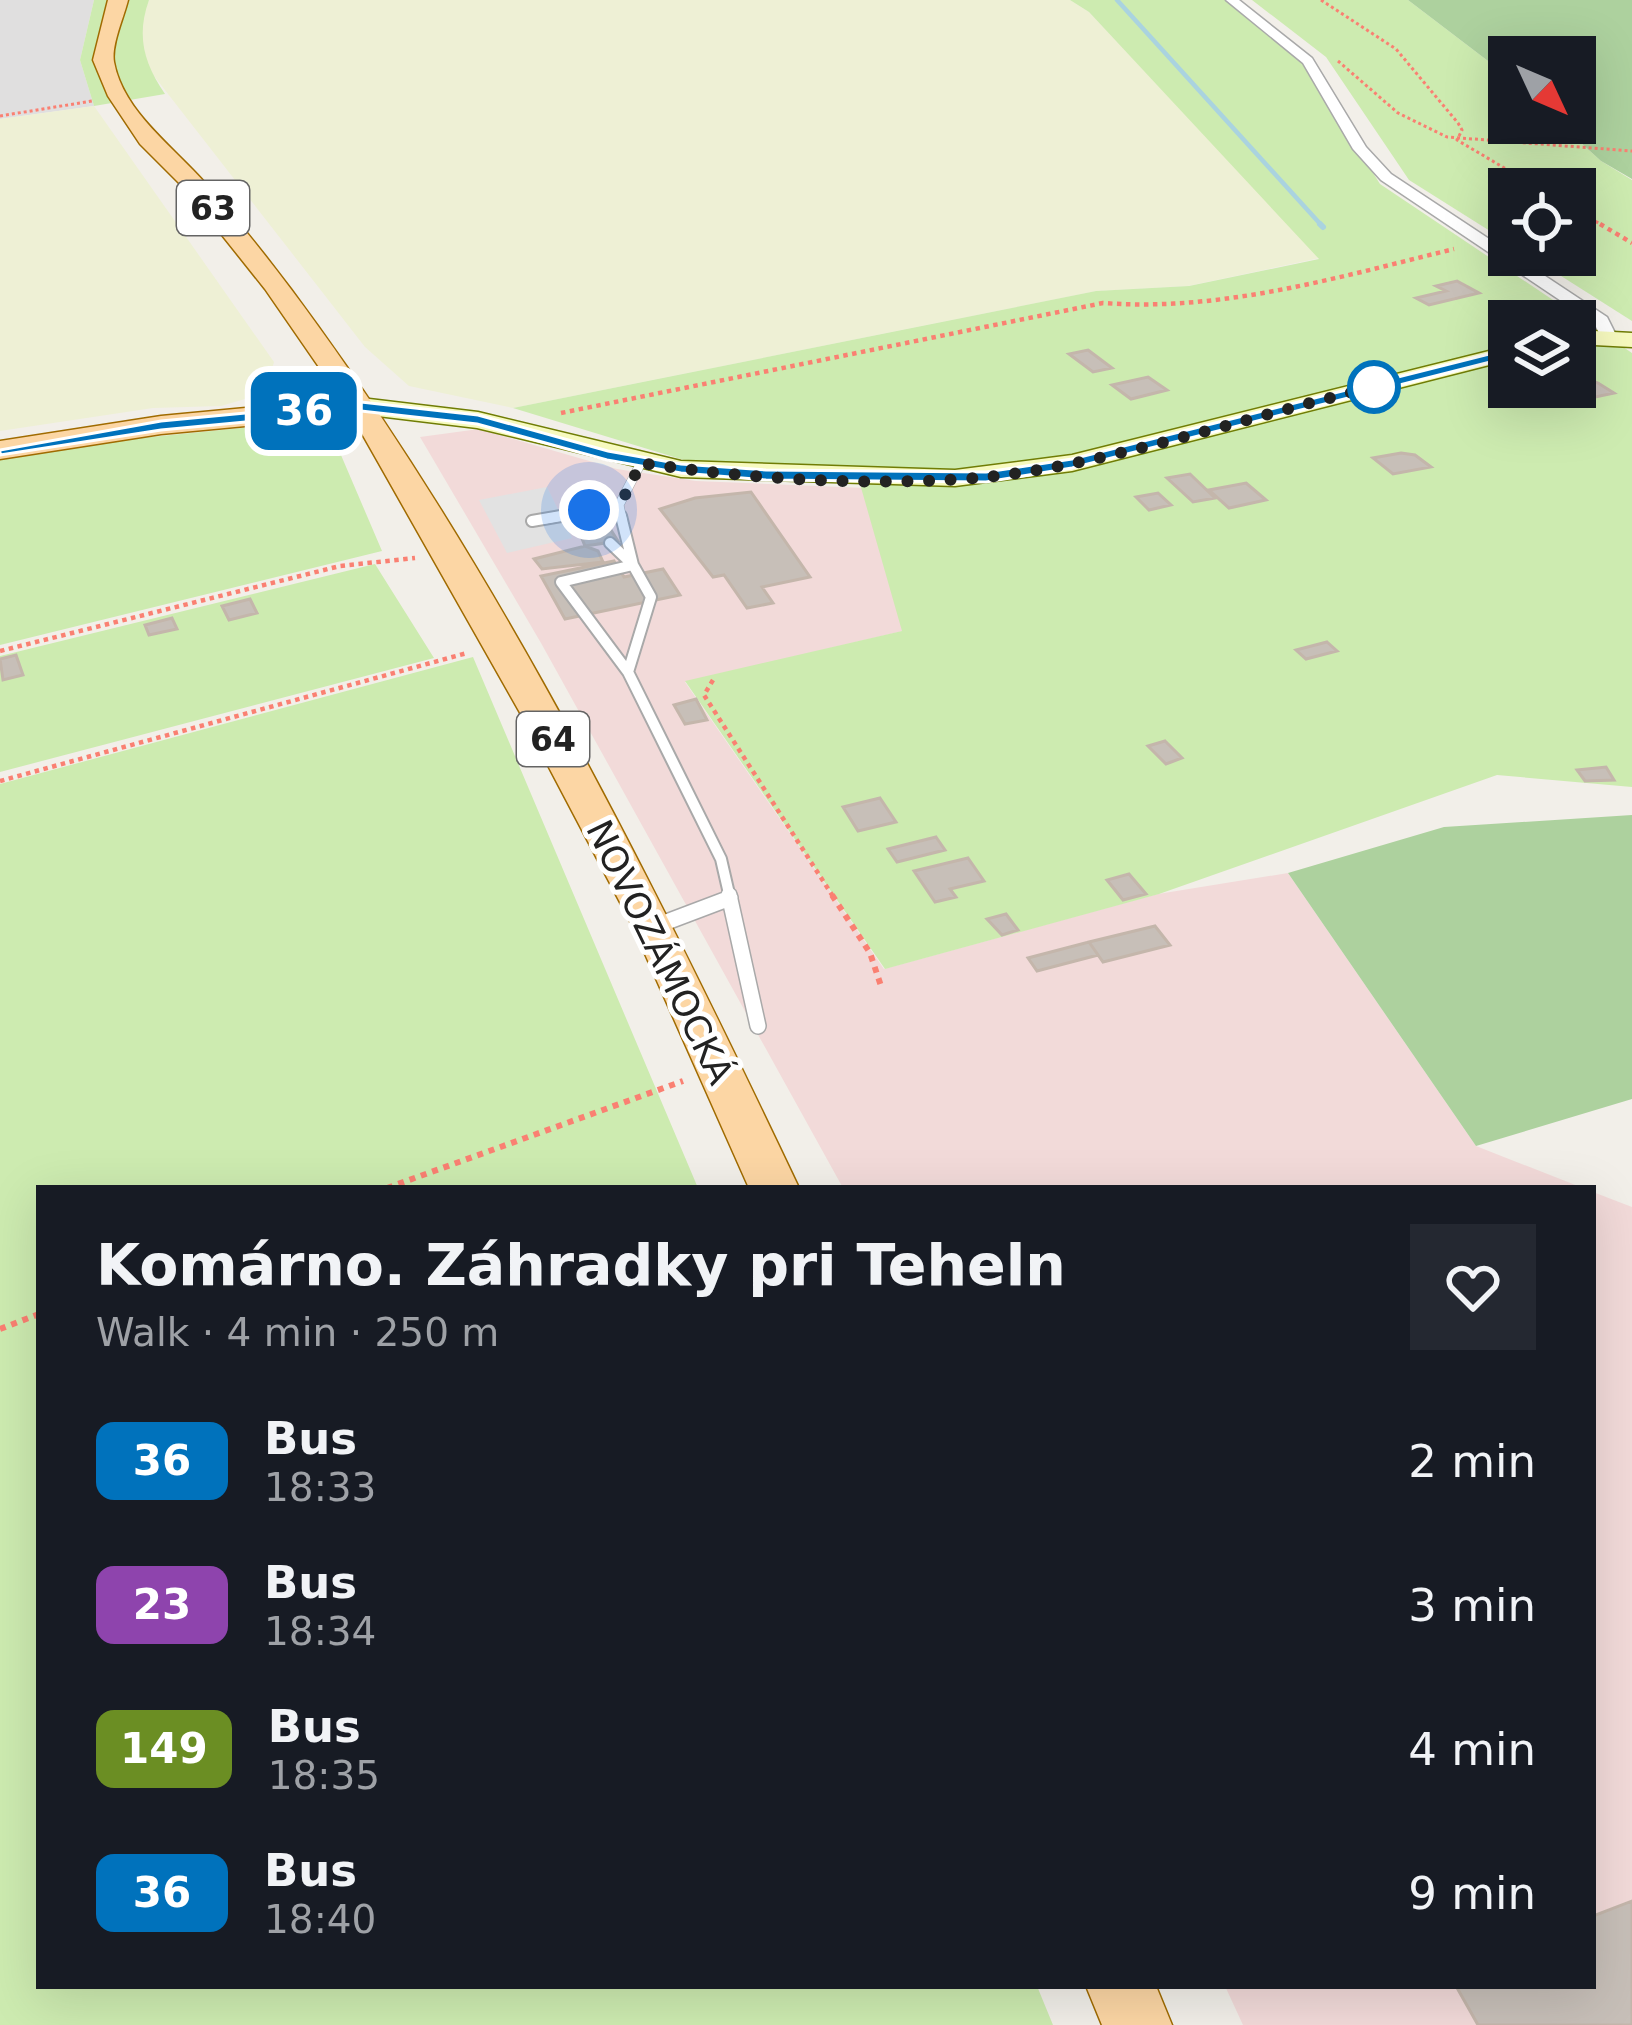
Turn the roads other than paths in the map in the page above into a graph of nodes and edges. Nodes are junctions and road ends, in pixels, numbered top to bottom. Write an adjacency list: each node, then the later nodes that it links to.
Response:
1 (118, 0): 5 (main road, 63)
2 (1232, 0): 3 (street)
3 (1620, 338)
4 (1488, 358): 7 (street)
5 (361, 406): 6 (main road); 7 (street); 14 (main road, NOVOZÁMOCKÁ / 64)
6 (0, 450)
7 (641, 463): 8 (lane)
8 (620, 505): 9 (lane); 11 (lane)
9 (532, 521)
10 (610, 543): 11 (lane)
11 (633, 565): 12 (lane); 12 (lane)
12 (628, 672): 13 (lane)
13 (730, 898): 14 (lane); 15 (lane)
14 (654, 927): 16 (main road, NOVOZÁMOCKÁ / 64)
15 (758, 1025)
16 (773, 1185)
17 (1122, 1989): 18 (main road)
18 (1137, 2025)

